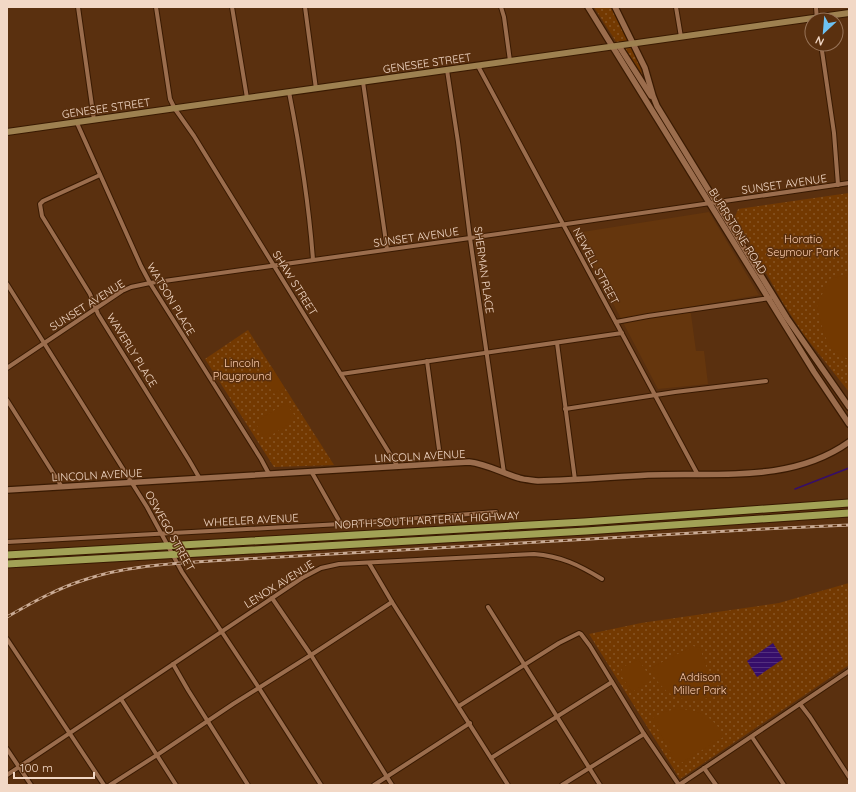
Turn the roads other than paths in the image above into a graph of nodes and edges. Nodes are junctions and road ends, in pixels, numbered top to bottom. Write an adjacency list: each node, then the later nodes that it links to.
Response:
1 (78, 7): 23 (street)
2 (156, 7): 22 (street, SHAW STREET)
3 (232, 7): 20 (street)
4 (305, 7): 18 (street)
5 (501, 7): 14 (street)
6 (588, 7): 12 (street)
7 (615, 7): 11 (street, BURRSTONE ROAD)
8 (676, 7): 10 (street)
9 (804, 21): 10 (main road, GENESEE STREET)
10 (681, 37): 11 (main road, GENESEE STREET)
11 (634, 44): 12 (main road, GENESEE STREET); 21 (street, BURRSTONE ROAD)
12 (617, 46): 14 (main road, GENESEE STREET); 21 (street); 30 (street, BURRSTONE ROAD)
13 (821, 52): 28 (street)
14 (510, 61): 15 (main road, GENESEE STREET)
15 (478, 66): 16 (main road, GENESEE STREET); 31 (street, NEWELL STREET)
16 (447, 70): 17 (main road, GENESEE STREET); 32 (street, SHERMAN PLACE)
17 (363, 82): 18 (main road, GENESEE STREET); 33 (street)
18 (316, 88): 19 (main road, GENESEE STREET)
19 (289, 92): 20 (main road, GENESEE STREET); 34 (street)
20 (247, 98): 22 (main road, GENESEE STREET)
21 (657, 106): 29 (street, BURRSTONE ROAD)
22 (175, 109): 23 (main road, GENESEE STREET); 35 (street, SHAW STREET)
23 (94, 120): 24 (main road, GENESEE STREET)
24 (77, 123): 25 (main road, GENESEE STREET); 26 (street, WATSON PLACE)
25 (7, 132)
26 (100, 175): 36 (street, WATSON PLACE); 39 (street, WAVERLY PLACE)
27 (849, 183): 28 (street, SUNSET AVENUE)
28 (838, 185): 29 (street, SUNSET AVENUE)
29 (716, 203): 30 (street, SUNSET AVENUE); 38 (street, BURRSTONE ROAD)
30 (709, 204): 31 (street, SUNSET AVENUE); 38 (street, BURRSTONE ROAD)
31 (563, 224): 32 (street, SUNSET AVENUE); 40 (street, NEWELL STREET)
32 (470, 238): 33 (street, SUNSET AVENUE); 44 (street, SHERMAN PLACE)
33 (387, 249): 34 (street, SUNSET AVENUE)
34 (313, 260): 35 (street, SUNSET AVENUE)
35 (273, 265): 36 (street, SUNSET AVENUE); 47 (street, SHAW STREET)
36 (150, 283): 39 (street, SUNSET AVENUE); 59 (street, WATSON PLACE)
37 (7, 284): 43 (street, OSWEGO STREET)
38 (771, 298): 40 (street); 51 (street, BURRSTONE ROAD); 53 (street, BURRSTONE ROAD)
39 (96, 308): 43 (street, SUNSET AVENUE); 61 (street, WAVERLY PLACE)
40 (616, 322): 41 (street, NEWELL STREET)
41 (622, 333): 42 (street); 49 (street, NEWELL STREET)
42 (557, 342): 44 (street); 52 (street)
43 (43, 344): 46 (street, SUNSET AVENUE); 63 (street, OSWEGO STREET)
44 (487, 353): 45 (street); 58 (street, SHERMAN PLACE)
45 (428, 361): 47 (street); 55 (street)
46 (7, 368)
47 (341, 374): 56 (street, SHAW STREET)
48 (766, 381): 49 (street)
49 (656, 396): 52 (street); 60 (street, NEWELL STREET)
50 (7, 400): 64 (street)
51 (849, 407)
52 (565, 409): 62 (street)
53 (849, 424)
54 (849, 442): 60 (street, LINCOLN AVENUE)
55 (441, 464): 56 (street, LINCOLN AVENUE); 58 (street, LINCOLN AVENUE)
56 (398, 467): 57 (street, LINCOLN AVENUE)
57 (312, 472): 59 (street, LINCOLN AVENUE); 69 (street)
58 (504, 473): 62 (street, LINCOLN AVENUE)
59 (268, 474): 61 (street, LINCOLN AVENUE)
60 (698, 475): 62 (street, LINCOLN AVENUE)
61 (200, 479): 63 (street, LINCOLN AVENUE)
62 (575, 480)
63 (132, 482): 64 (street, LINCOLN AVENUE); 70 (street, OSWEGO STREET)
64 (62, 487): 65 (street, LINCOLN AVENUE)
65 (7, 490)
66 (849, 503): 72 (highway, NORTH-SOUTH ARTERIAL HIGHWAY)
67 (496, 512): 69 (street, WHEELER AVENUE)
68 (849, 513): 74 (highway, NORTH-SOUTH ARTERIAL HIGHWAY)
69 (341, 524): 70 (street, WHEELER AVENUE)
70 (162, 534): 71 (street, WHEELER AVENUE); 72 (street, OSWEGO STREET)
71 (7, 542)
72 (169, 546): 73 (highway, NORTH-SOUTH ARTERIAL HIGHWAY); 74 (street, OSWEGO STREET)
73 (7, 555)
74 (173, 555): 76 (highway, NORTH-SOUTH ARTERIAL HIGHWAY); 81 (street, OSWEGO STREET)
75 (369, 563): 77 (street, LENOX AVENUE); 78 (street, LENOX AVENUE); 79 (street)
76 (7, 564)
77 (602, 579)
78 (272, 598): 81 (street, LENOX AVENUE); 83 (street)
79 (392, 602): 83 (street); 91 (street)
80 (488, 607): 85 (street)
81 (222, 632): 84 (street, LENOX AVENUE); 88 (street, OSWEGO STREET)
82 (7, 639): 95 (street)
83 (311, 655): 88 (street); 105 (street)
84 (173, 664): 89 (street, LENOX AVENUE); 93 (street)
85 (524, 665): 87 (street); 91 (street); 92 (street)
86 (849, 671): 90 (street)
87 (612, 682): 92 (street); 96 (street)
88 (259, 688): 93 (street); 112 (street, OSWEGO STREET)
89 (121, 699): 95 (street, LENOX AVENUE); 99 (street)
90 (800, 704): 97 (street); 106 (street)
91 (459, 706): 94 (street)
92 (556, 716): 100 (street); 102 (street)
93 (208, 721): 99 (street); 111 (street)
94 (470, 723): 100 (street); 105 (street)
95 (70, 733): 101 (street, LENOX AVENUE); 108 (street)
96 (644, 734): 102 (street); 118 (street)
97 (752, 737): 103 (street); 120 (street)
98 (7, 749): 101 (street)
99 (157, 756): 109 (street); 110 (street)
100 (491, 758): 115 (street)
101 (19, 767): 104 (street, LENOX AVENUE); 107 (street)
102 (589, 768): 116 (street); 117 (street)
103 (704, 768): 118 (street); 119 (street)
104 (7, 775)
105 (387, 776): 113 (street); 114 (street)
106 (849, 777)
107 (31, 785)
108 (104, 785)
109 (110, 785)
110 (176, 785)
111 (248, 785)
112 (321, 785)
113 (374, 785)
114 (392, 785)
115 (508, 785)
116 (562, 785)
117 (600, 785)
118 (679, 785)
119 (716, 785)
120 (784, 785)

